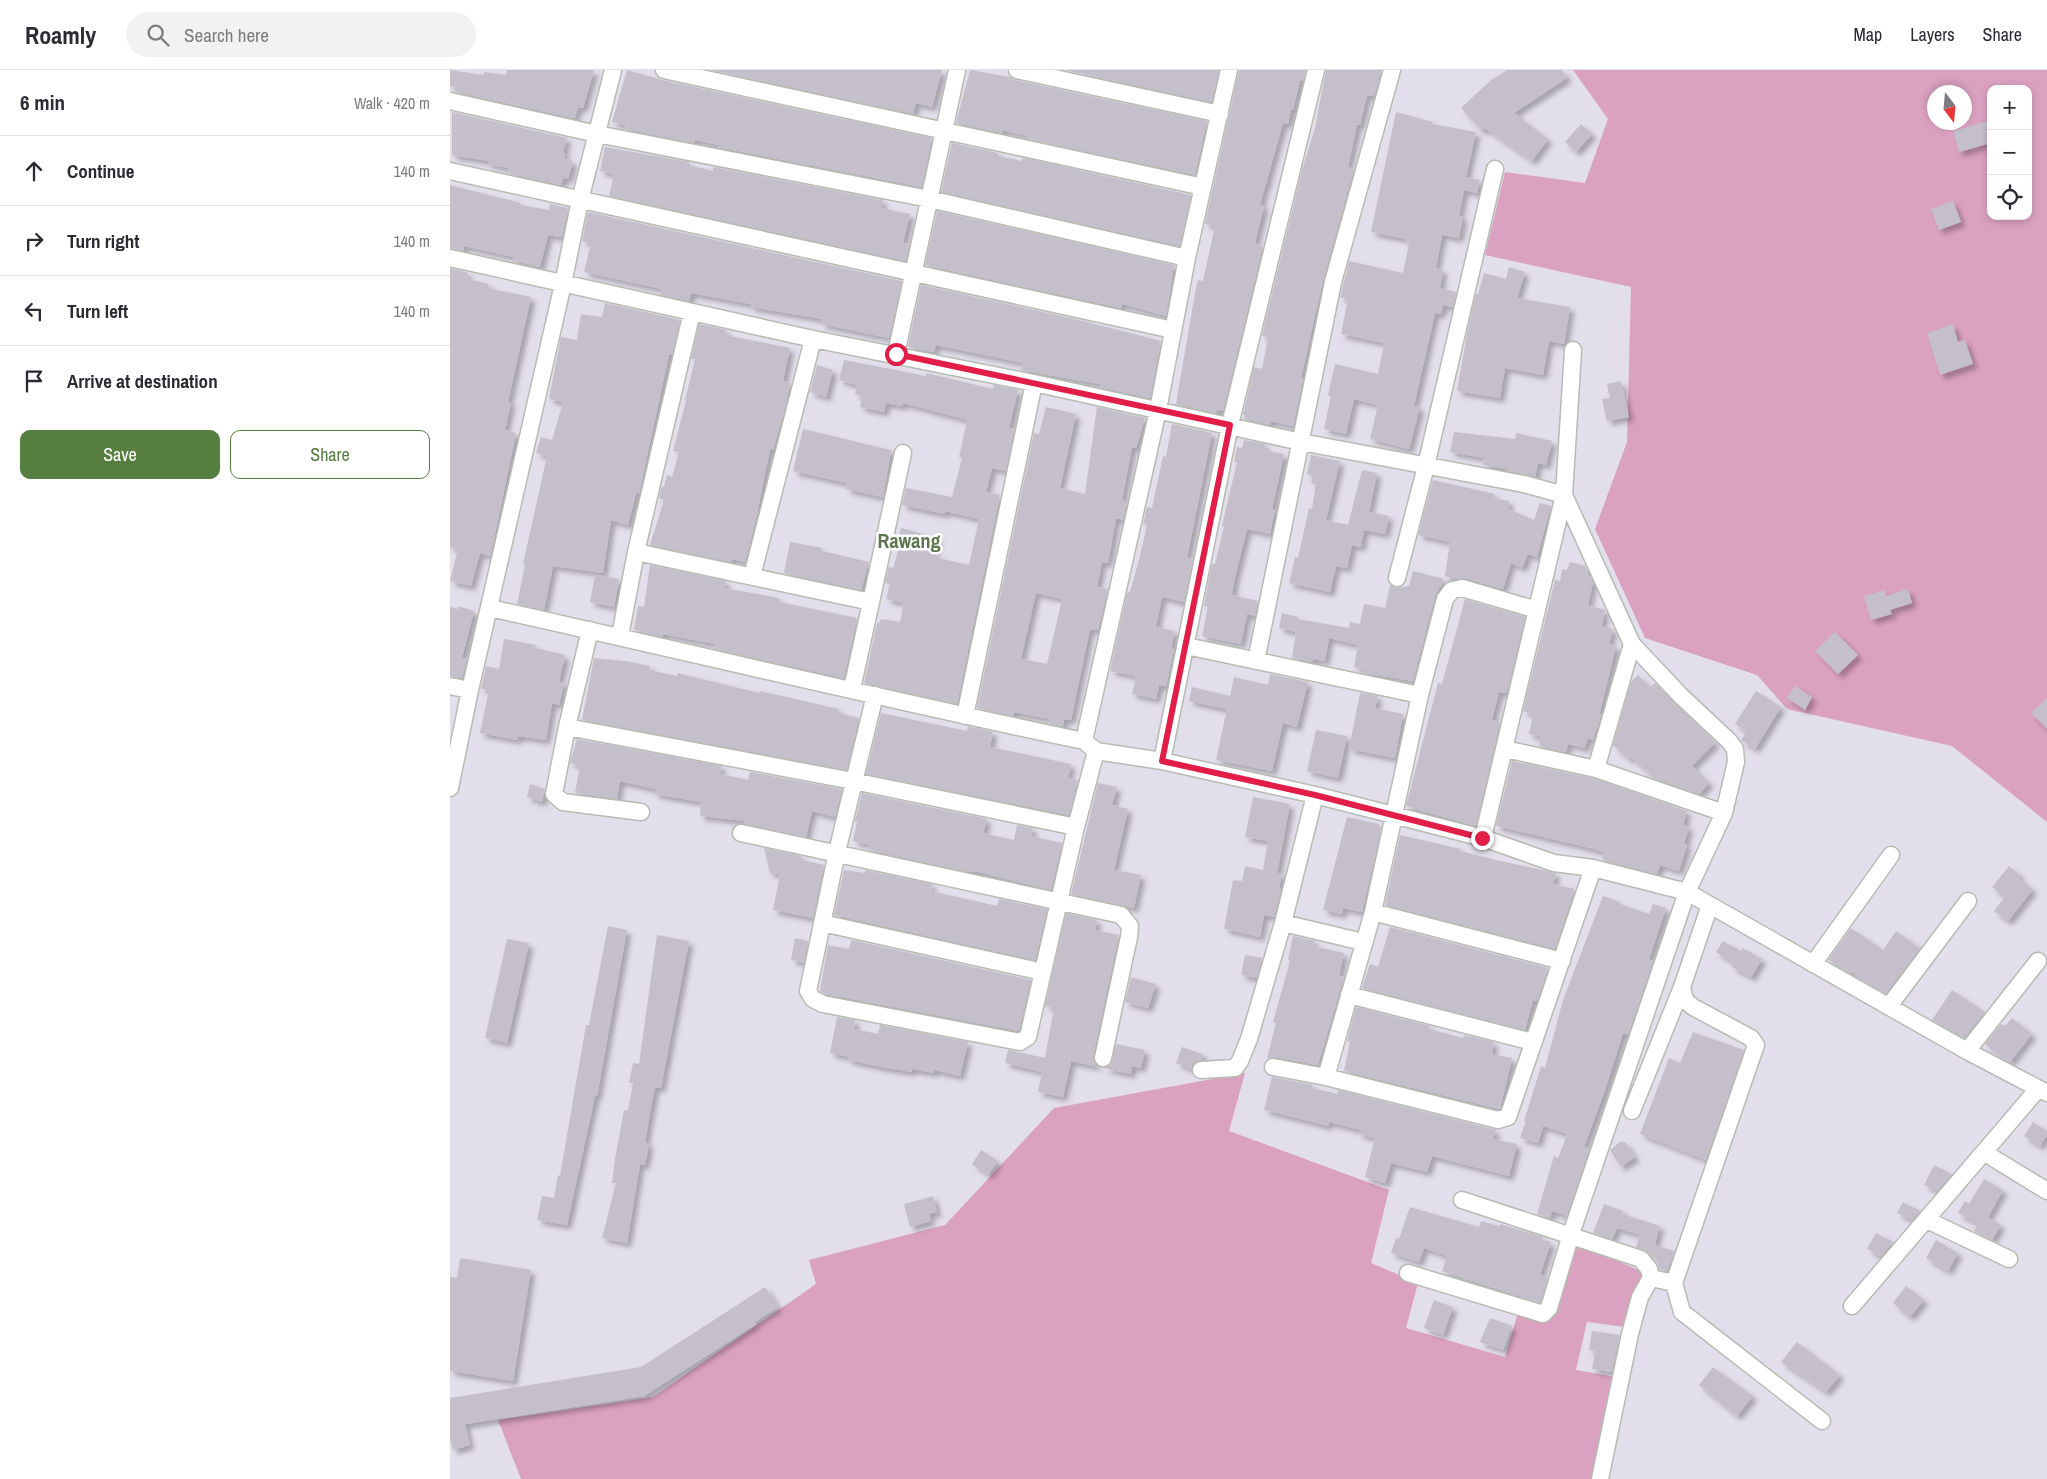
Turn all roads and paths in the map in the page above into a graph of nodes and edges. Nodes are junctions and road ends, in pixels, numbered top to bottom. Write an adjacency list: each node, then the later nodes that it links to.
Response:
1 (613, 70): 11 (street)
2 (664, 70): 10 (street)
3 (957, 70): 10 (street)
4 (1017, 70): 9 (street)
5 (1229, 70): 9 (street)
6 (1316, 70): 28 (street)
7 (1392, 70): 29 (street)
8 (450, 102): 11 (street)
9 (1220, 114): 14 (street)
10 (944, 132): 14 (street); 16 (street)
11 (597, 134): 15 (street); 16 (street)
12 (1495, 169): 31 (street)
13 (450, 171): 15 (street)
14 (1203, 187): 18 (street)
15 (580, 200): 19 (street); 20 (street)
16 (929, 200): 18 (street); 19 (street)
17 (450, 258): 20 (street)
18 (1187, 258): 22 (street)
19 (914, 273): 22 (street); 25 (street)
20 (563, 284): 21 (street); 37 (street)
21 (692, 312): 23 (street); 33 (street)
22 (1173, 330): 27 (street)
23 (813, 339): 25 (street); 34 (street)
24 (1573, 350): 32 (street)
25 (896, 354): 26 (street)
26 (1034, 383): 27 (street); 49 (street)
27 (1158, 410): 28 (street); 51 (street)
28 (1230, 425): 29 (street); 42 (street)
29 (1301, 442): 31 (street); 43 (street)
30 (903, 453): 36 (street)
31 (1426, 466): 32 (street); 35 (street)
32 (1564, 495): 38 (street); 41 (street)
33 (636, 552): 34 (street); 40 (street)
34 (752, 576): 36 (street)
35 (1397, 578)
36 (871, 602): 45 (street)
37 (490, 608): 39 (street); 46 (street)
38 (1537, 610): 48 (street); 52 (street)
39 (590, 630): 40 (street); 50 (street)
40 (620, 636): 45 (street)
41 (1632, 644): 54 (street); 59 (street)
42 (1186, 646): 43 (street); 53 (street)
43 (1256, 661): 48 (street)
44 (450, 686): 46 (street)
45 (852, 689): 47 (street)
46 (470, 690): 56 (street)
47 (875, 695): 49 (street); 55 (street)
48 (1420, 695): 60 (street)
49 (965, 716): 51 (street)
50 (567, 727): 55 (street); 58 (street)
51 (1090, 746): 53 (street); 61 (street)
52 (1505, 749): 54 (street); 63 (street)
53 (1162, 761): 57 (street)
54 (1596, 769): 59 (street)
55 (853, 781): 61 (street); 64 (street)
56 (450, 788)
57 (1315, 795): 60 (street); 73 (street)
58 (641, 812)
59 (1724, 813): 67 (street)
60 (1395, 816): 63 (street); 71 (street)
61 (1076, 828): 69 (street)
62 (741, 833): 64 (street)
63 (1482, 838): 66 (street)
64 (837, 852): 69 (street); 72 (street)
65 (1892, 855): 77 (street)
66 (1593, 868): 67 (street); 75 (street)
67 (1687, 892): 70 (street); 94 (street)
68 (1968, 901): 81 (street)
69 (1059, 902): 78 (street); 84 (street)
70 (1710, 905): 77 (street); 79 (street)
71 (1373, 912): 74 (street); 75 (street)
72 (822, 923): 78 (street); 78 (street)
73 (1283, 923): 74 (street); 86 (street)
74 (1363, 942): 80 (street)
75 (1562, 961): 82 (street)
76 (2038, 961): 83 (street)
77 (1813, 964): 81 (street)
78 (1043, 972)
79 (1682, 986): 89 (street); 98 (street)
80 (1349, 995): 82 (street); 87 (street)
81 (1889, 1006): 83 (street)
82 (1533, 1042): 87 (street)
83 (1967, 1051): 88 (street)
84 (1103, 1058)
85 (1273, 1067): 87 (street)
86 (1201, 1070)
87 (1326, 1078)
88 (2042, 1091): 90 (street)
89 (1632, 1111)
90 (1985, 1153): 91 (street); 93 (street)
91 (2047, 1191)
92 (1462, 1200): 94 (street)
93 (1927, 1220): 95 (street); 99 (street)
94 (1571, 1234): 96 (street); 97 (street)
95 (2009, 1259)
96 (1408, 1274)
97 (1651, 1278): 98 (street); 101 (street)
98 (1674, 1283): 100 (street)
99 (1852, 1306)
100 (1822, 1421)
101 (1600, 1479)

